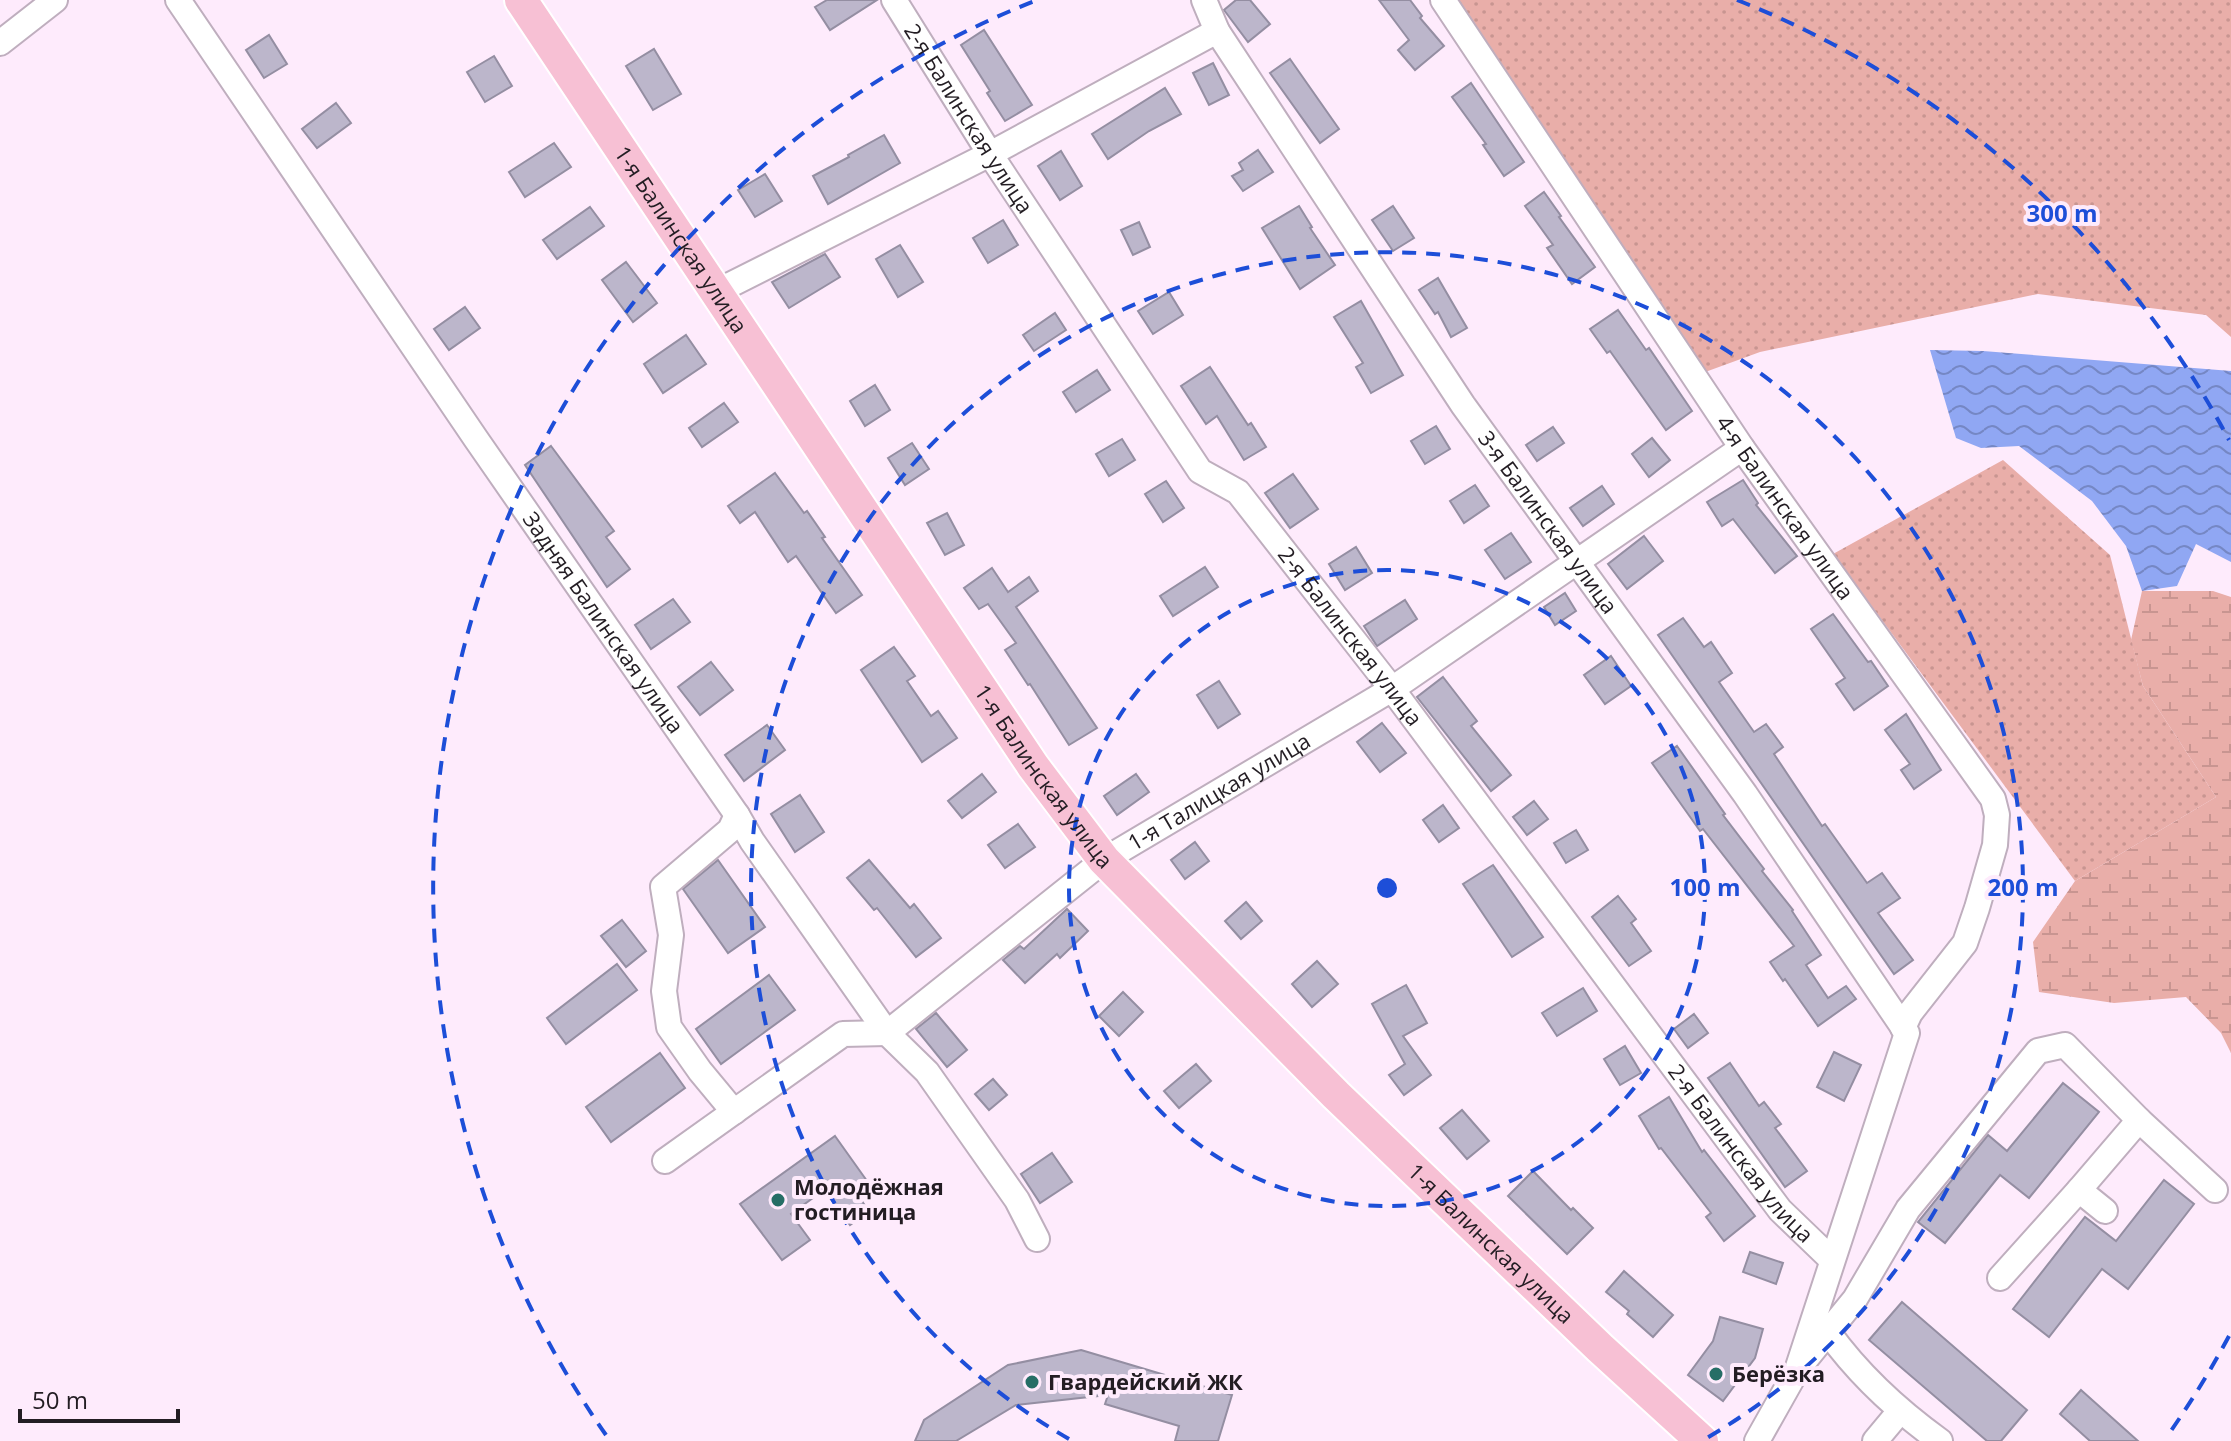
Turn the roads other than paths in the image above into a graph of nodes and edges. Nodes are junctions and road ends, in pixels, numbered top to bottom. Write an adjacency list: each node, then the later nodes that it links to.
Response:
1 (55, 0): 8 (street)
2 (178, 0): 14 (street, Задняя Балинская улица)
3 (521, 0): 10 (main road, 1-я Балинская улица)
4 (894, 0): 9 (street, 2-я Балинская улица)
5 (1204, 0): 7 (street, 3-я Балинская улица)
6 (1443, 0): 11 (street, 4-я Балинская улица)
7 (1217, 31): 9 (street); 12 (street, 3-я Балинская улица)
8 (0, 43)
9 (990, 154): 10 (street); 13 (street, 2-я Балинская улица)
10 (716, 292): 15 (main road, 1-я Балинская улица)
11 (1742, 448): 12 (street, 1-я Талицкая улица); 16 (street, 4-я Балинская улица)
12 (1576, 562): 13 (street, 1-я Талицкая улица); 16 (street, 3-я Балинская улица)
13 (1392, 689): 15 (street, 1-я Талицкая улица); 25 (street, 2-я Балинская улица)
14 (737, 815): 17 (street, Задняя Балинская улица); 18 (street)
15 (1104, 860): 17 (street, 1-я Талицкая улица); 30 (main road, 1-я Балинская улица)
16 (1905, 1031): 25 (street, 4-я Балинская улица)
17 (887, 1033): 18 (street); 24 (street, Задняя Балинская улица)
18 (734, 1112): 20 (street)
19 (2139, 1120): 21 (street); 22 (street); 27 (street)
20 (665, 1161)
21 (2079, 1190): 23 (street); 26 (street)
22 (2215, 1190)
23 (2105, 1211)
24 (1037, 1239)
25 (1832, 1260): 28 (street, 4-я Балинская улица)
26 (2000, 1278)
27 (1828, 1332): 28 (street); 29 (street)
28 (1797, 1370): 31 (street)
29 (1900, 1411): 32 (street); 33 (street)
30 (1702, 1441)
31 (1757, 1441)
32 (1875, 1441)
33 (1940, 1441)

